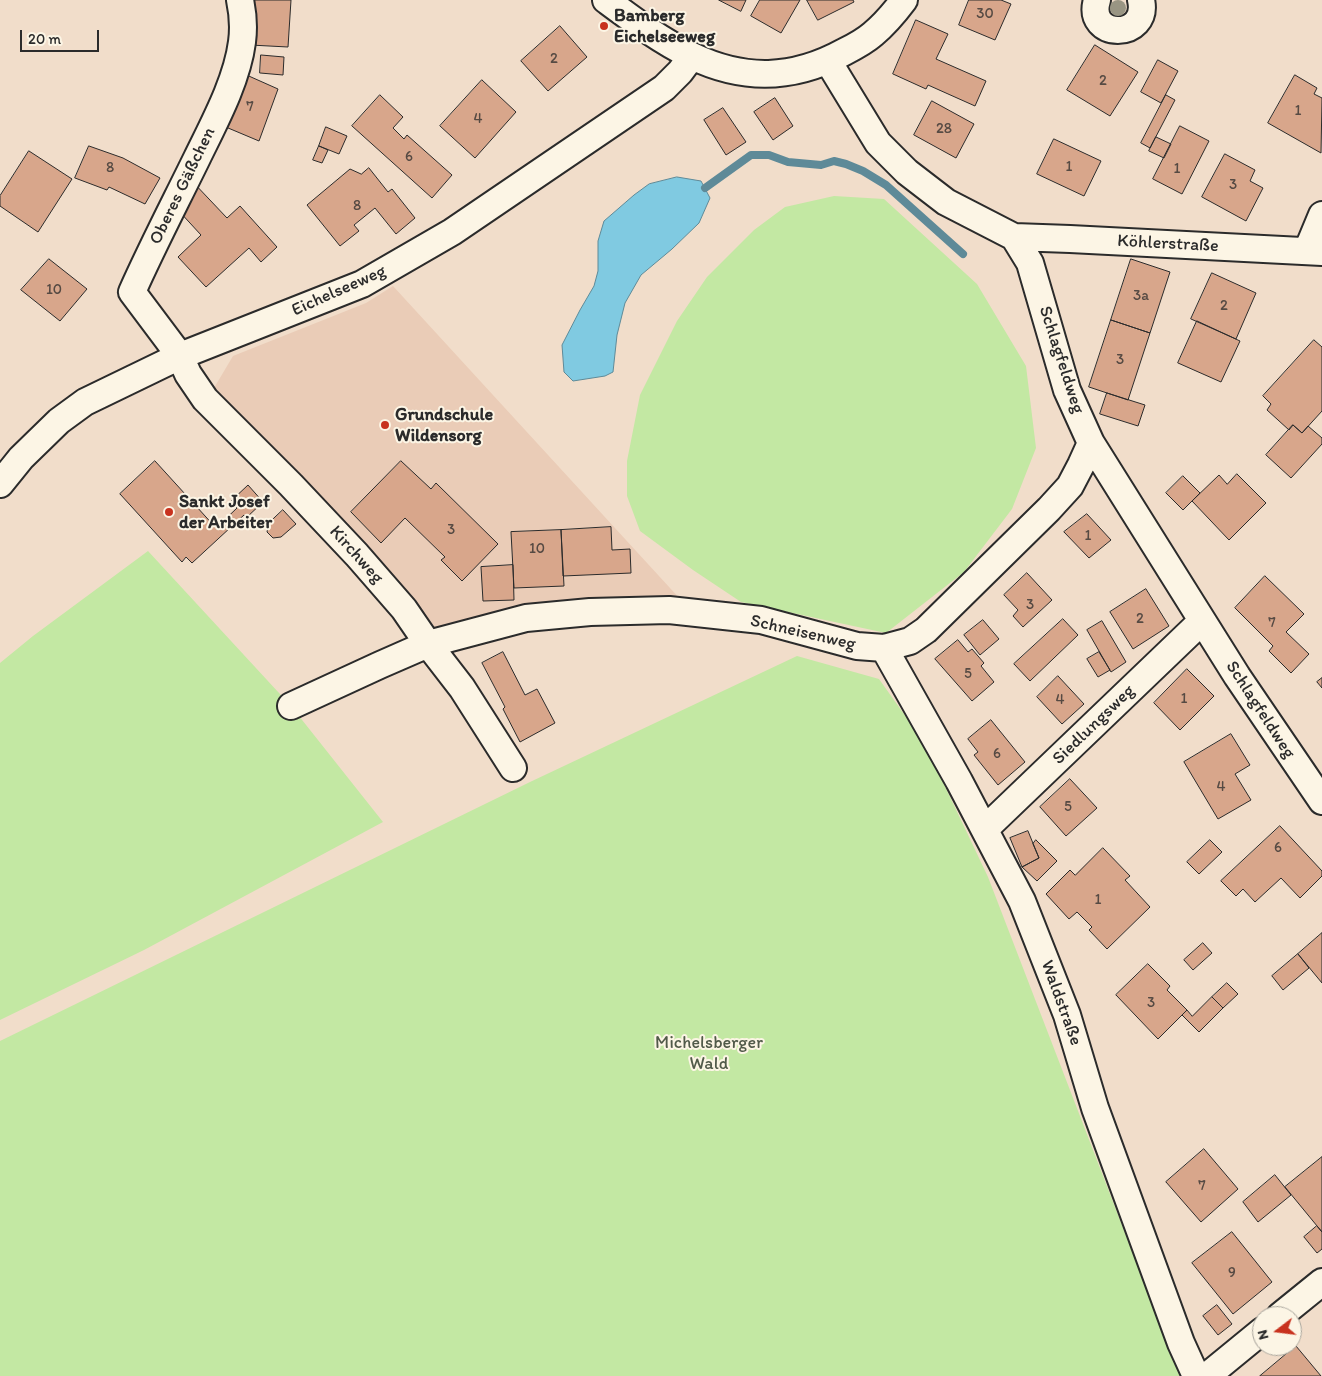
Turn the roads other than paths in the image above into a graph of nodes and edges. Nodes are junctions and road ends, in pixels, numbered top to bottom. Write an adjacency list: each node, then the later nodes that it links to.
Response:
1 (240, 0): 11 (street, Oberes Gäßchen)
2 (606, 0): 6 (street)
3 (904, 0): 7 (street)
4 (1097, 0): 5 (street)
5 (1141, 0)
6 (692, 56): 7 (street); 11 (street, Eichelseeweg)
7 (828, 61): 9 (street)
8 (1322, 215): 10 (street)
9 (1014, 237): 10 (street, Köhlerstraße); 12 (street, Schlagfeldweg)
10 (1315, 252)
11 (180, 356): 13 (street, Eichelseeweg); 15 (street, Kirchweg)
12 (1090, 443): 14 (street, Schlagfeldweg); 16 (street, Schneisenweg)
13 (0, 484)
14 (1202, 621): 19 (street, Schlagfeldweg); 20 (street, Siedlungsweg)
15 (428, 644): 16 (street, Schneisenweg); 17 (street, Schneisenweg); 18 (street, Kirchweg)
16 (884, 648): 20 (street, Waldstraße)
17 (291, 706)
18 (513, 768)
19 (1322, 802)
20 (985, 829): 24 (street, Waldstraße)
21 (1322, 1282): 22 (street)
22 (1292, 1306)
23 (1252, 1339): 25 (street)
24 (1196, 1376)
25 (1207, 1376)

